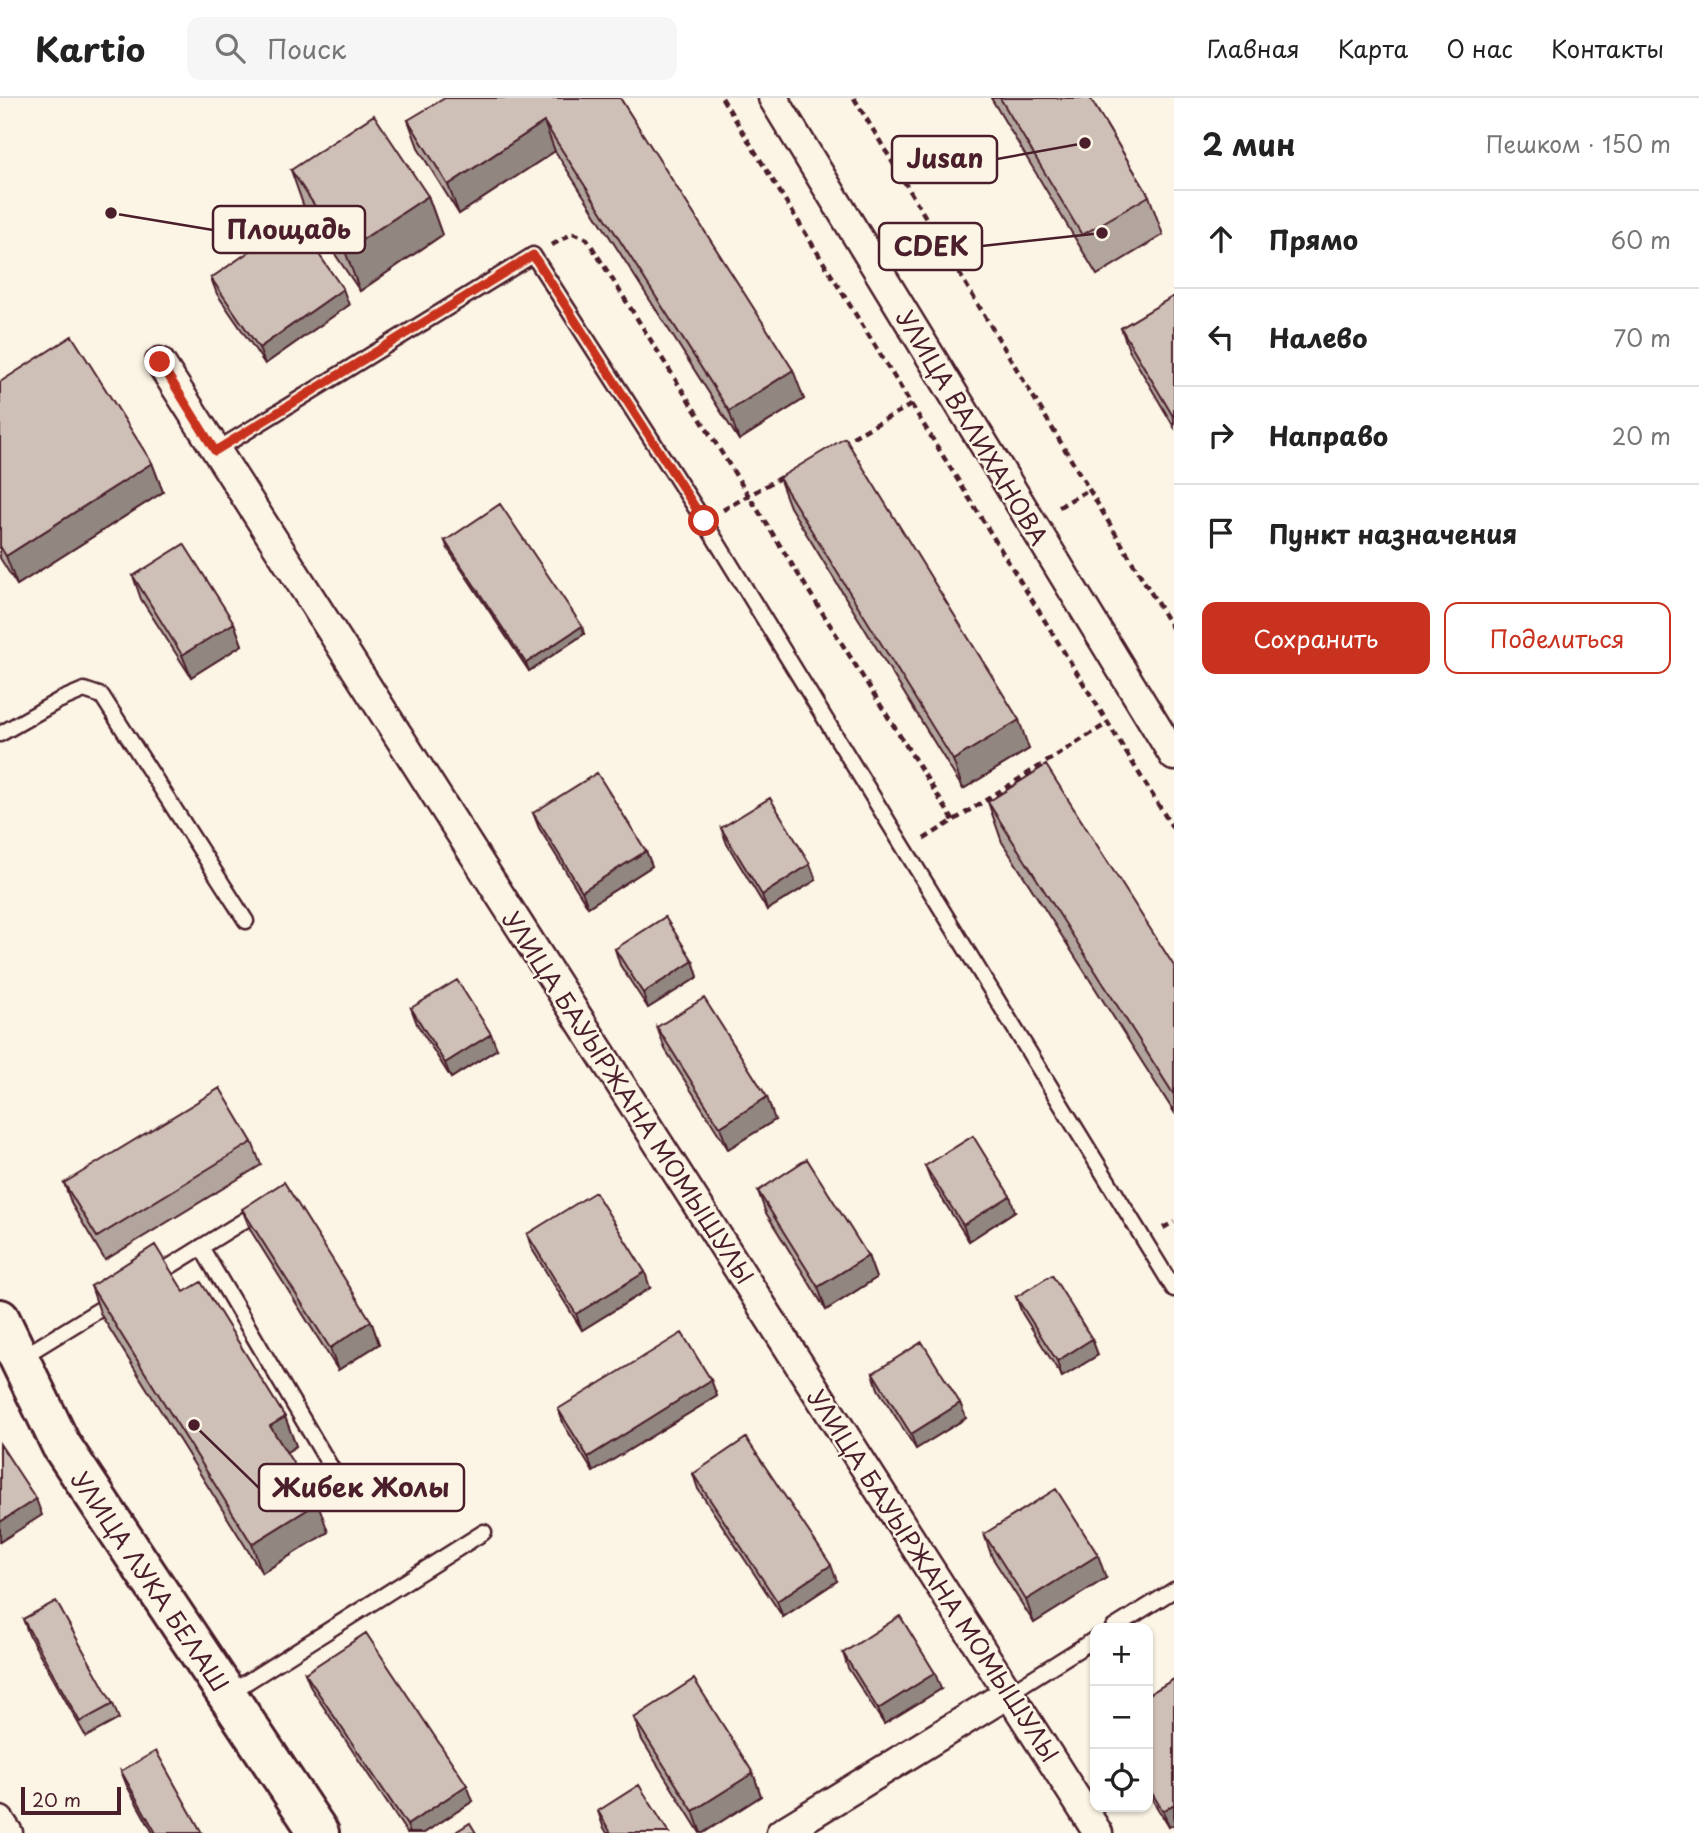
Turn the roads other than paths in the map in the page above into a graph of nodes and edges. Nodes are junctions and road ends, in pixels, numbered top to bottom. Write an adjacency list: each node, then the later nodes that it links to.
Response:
1 (773, 98): 5 (street, УЛИЦА ВАЛИХАНОВА)
2 (160, 362): 3 (street, УЛИЦА БАУЫРЖАНА МОМЫШУЛЫ)
3 (215, 451): 9 (lane); 17 (street, УЛИЦА БАУЫРЖАНА МОМЫШУЛЫ)
4 (0, 734): 6 (lane)
5 (1174, 756)
6 (246, 921)
7 (276, 1201): 8 (lane)
8 (201, 1247): 11 (lane); 12 (lane)
9 (1174, 1289)
10 (0, 1319): 11 (main road, УЛИЦА ЛУКА БЕЛАШ)
11 (19, 1359): 18 (main road, УЛИЦА ЛУКА БЕЛАШ)
12 (339, 1481)
13 (484, 1532): 18 (lane)
14 (1174, 1590): 15 (lane)
15 (1121, 1623)
16 (1090, 1642): 17 (lane)
17 (1009, 1693): 22 (street); 23 (street, УЛИЦА БАУЫРЖАНА МОМЫШУЛЫ)
18 (226, 1695): 21 (main road, УЛИЦА ЛУКА БЕЛАШ)
19 (0, 1821): 20 (street)
20 (8, 1833)
21 (318, 1833)
22 (781, 1833)
23 (1098, 1833)

